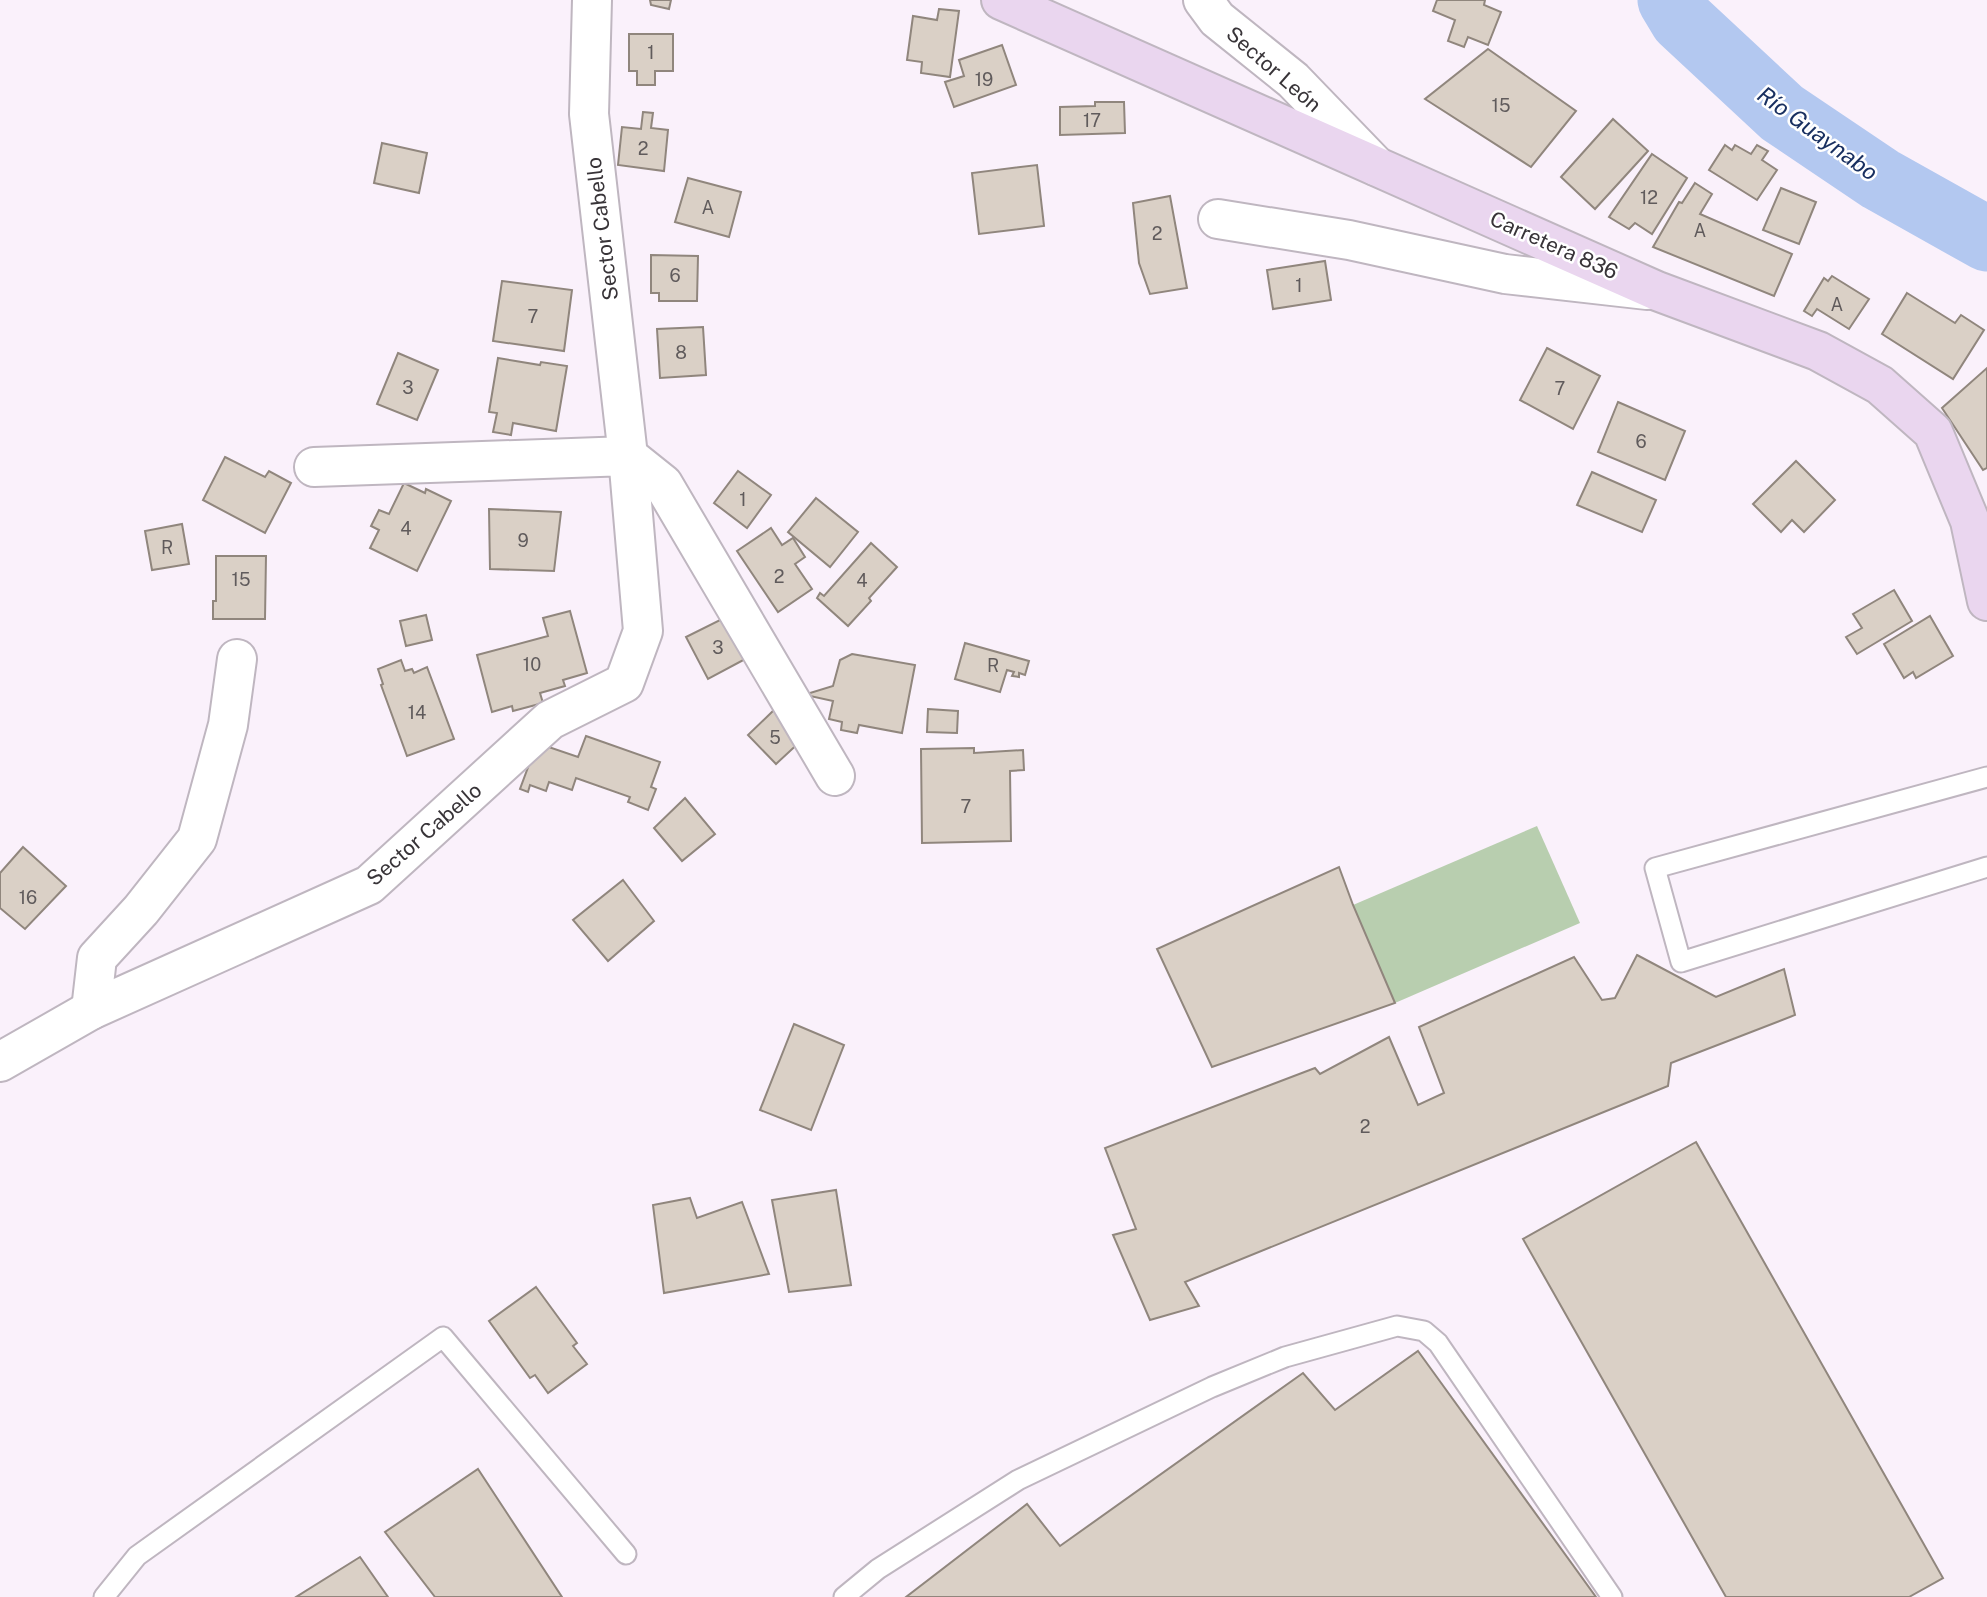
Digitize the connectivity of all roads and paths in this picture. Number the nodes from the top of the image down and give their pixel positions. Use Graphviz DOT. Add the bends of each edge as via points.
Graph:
graph roads {
  1 [pos="592,0"];
  2 [pos="1001,0"];
  3 [pos="1203,0"];
  4 [pos="1376,166"];
  5 [pos="1218,219"];
  6 [pos="1657,291"];
  7 [pos="628,456"];
  8 [pos="314,467"];
  9 [pos="1987,601"];
  10 [pos="237,659"];
  11 [pos="835,776"];
  12 [pos="1987,777"];
  13 [pos="1987,867"];
  14 [pos="91,1010"];
  15 [pos="0,1062"];
  16 [pos="626,1554"];
  17 [pos="104,1597"];
  18 [pos="844,1597"];
  19 [pos="1612,1597"];
  1 -- 7 [label="street, Sector Cabello" via="589,114"];
  2 -- 4 [label="street, Carretera 836"];
  3 -- 4 [label="street, Sector León" via="1217,19 1293,80"];
  4 -- 6 [label="street, Carretera 836"];
  5 -- 6 [label="street" via="1349,240 1504,274"];
  6 -- 9 [label="street, Carretera 836" via="1818,351 1880,385 1933,432 1970,521"];
  7 -- 8 [label="street"];
  7 -- 11 [label="street" via="663,484"];
  7 -- 14 [label="street, Sector Cabello" via="643,631 624,683 550,720 369,885"];
  10 -- 14 [label="street" via="228,725 197,839 142,910 97,958"];
  12 -- 13 [label="lane" via="1655,868 1681,962"];
  14 -- 15 [label="street, Sector Cabello"];
  16 -- 17 [label="lane" via="443,1337 137,1556"];
  18 -- 19 [label="lane" via="878,1569 1018,1480 1285,1357 1397,1326 1424,1331 1438,1343"];
}
